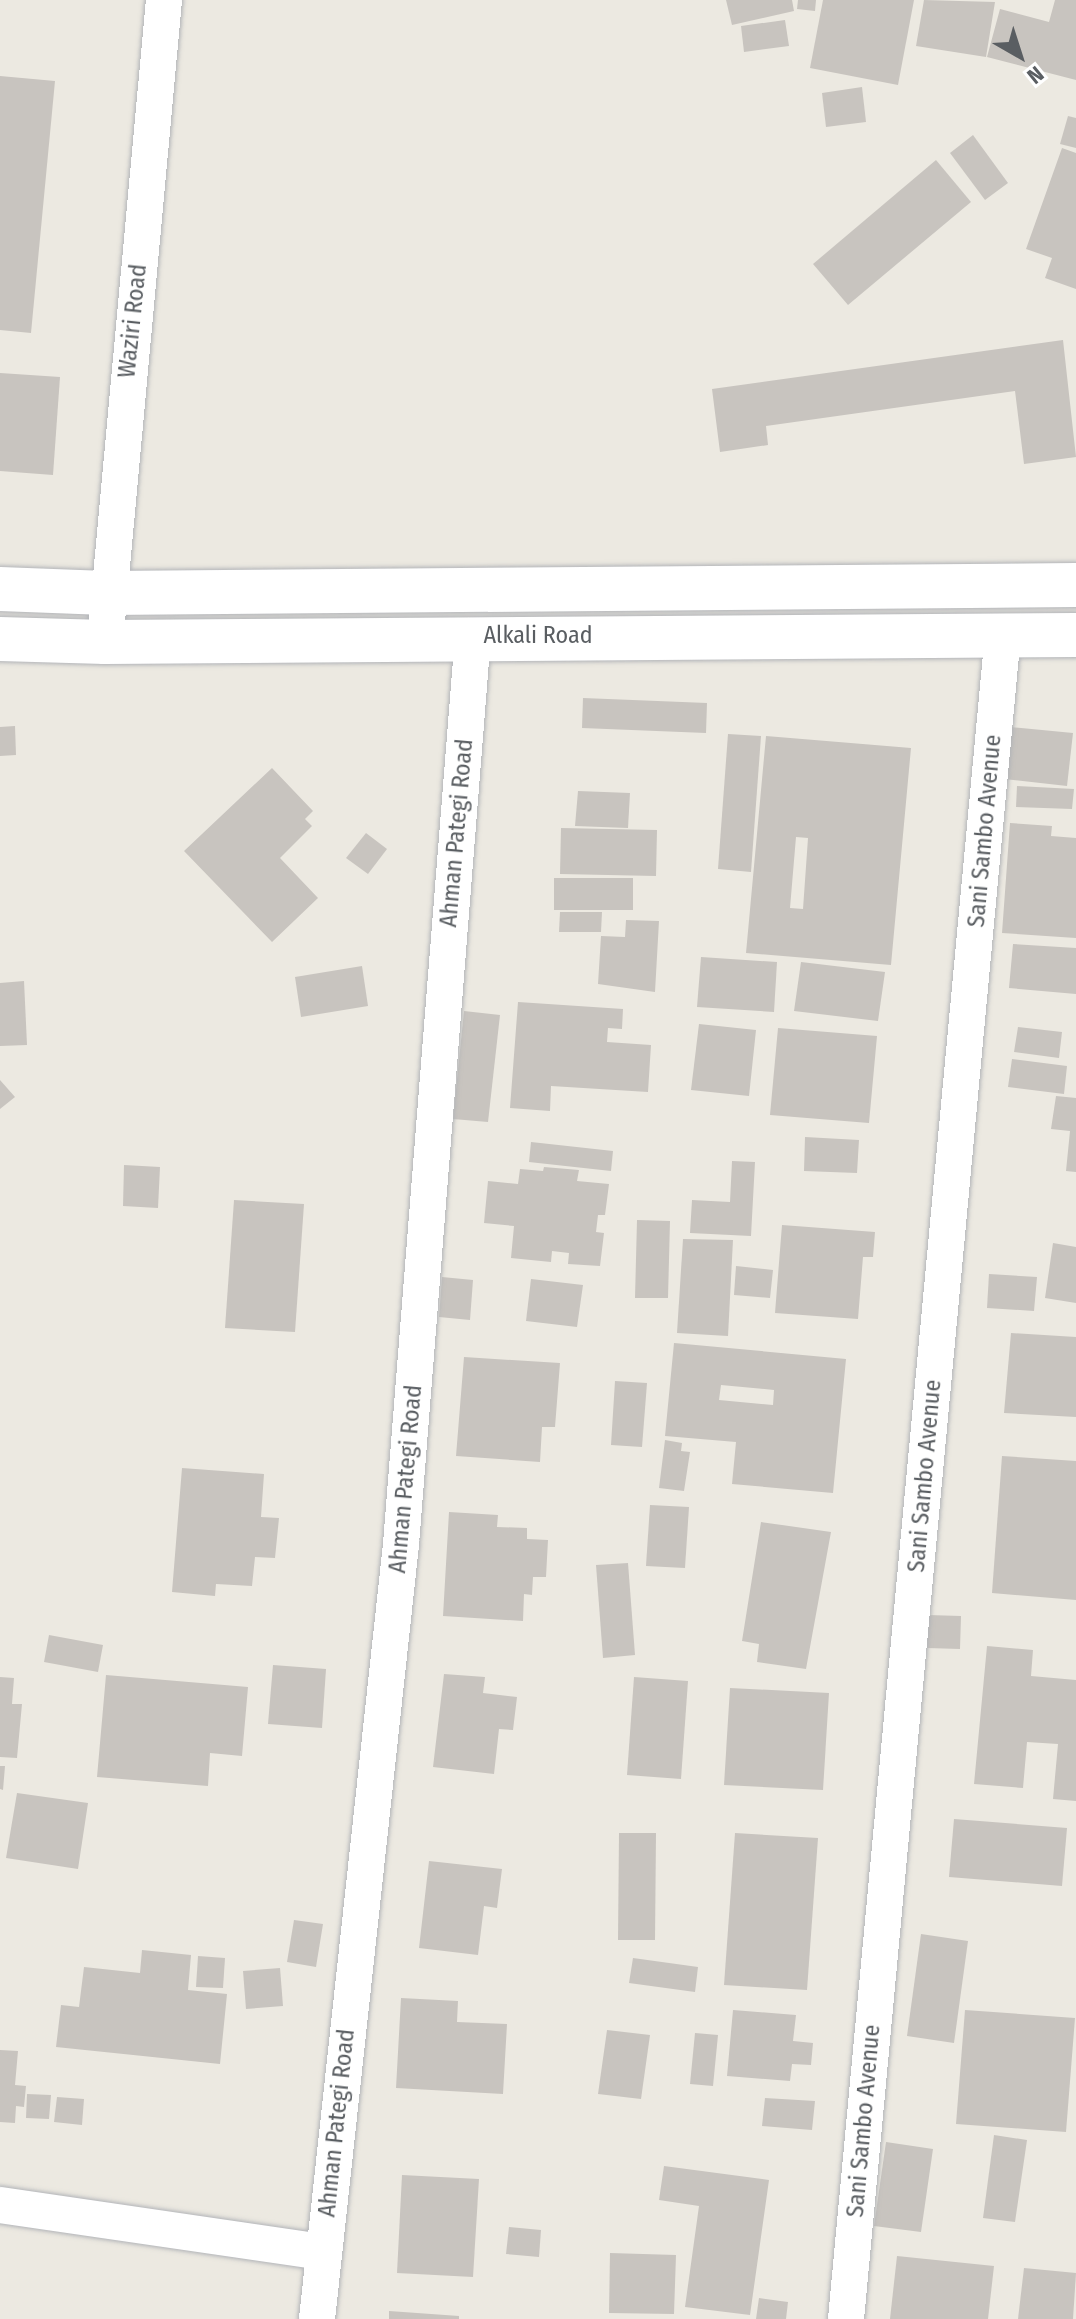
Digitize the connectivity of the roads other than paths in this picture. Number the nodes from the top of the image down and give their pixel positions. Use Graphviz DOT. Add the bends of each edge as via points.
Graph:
graph roads {
  1 [pos="164,0"];
  2 [pos="1076,585"];
  3 [pos="0,589"];
  4 [pos="106,593"];
  5 [pos="1003,633"];
  6 [pos="1076,635"];
  7 [pos="473,636"];
  8 [pos="0,639"];
  9 [pos="105,642"];
  10 [pos="0,2205"];
  11 [pos="322,2252"];
  12 [pos="317,2319"];
  13 [pos="846,2319"];
  1 -- 4 [label="street, Waziri Road"];
  2 -- 4 [label="main road, Alkali Road"];
  3 -- 4 [label="main road, Alkali Road"];
  4 -- 9 [label="street, Waziri Road"];
  5 -- 6 [label="main road, Alkali Road"];
  5 -- 7 [label="main road, Alkali Road"];
  5 -- 13 [label="street, Sani Sambo Avenue"];
  7 -- 9 [label="main road, Alkali Road"];
  7 -- 11 [label="street, Ahman Pategi Road" via="401,1544"];
  8 -- 9 [label="main road, Alkali Road"];
  10 -- 11 [label="street"];
  11 -- 12 [label="street, Ahman Pategi Road"];
}
